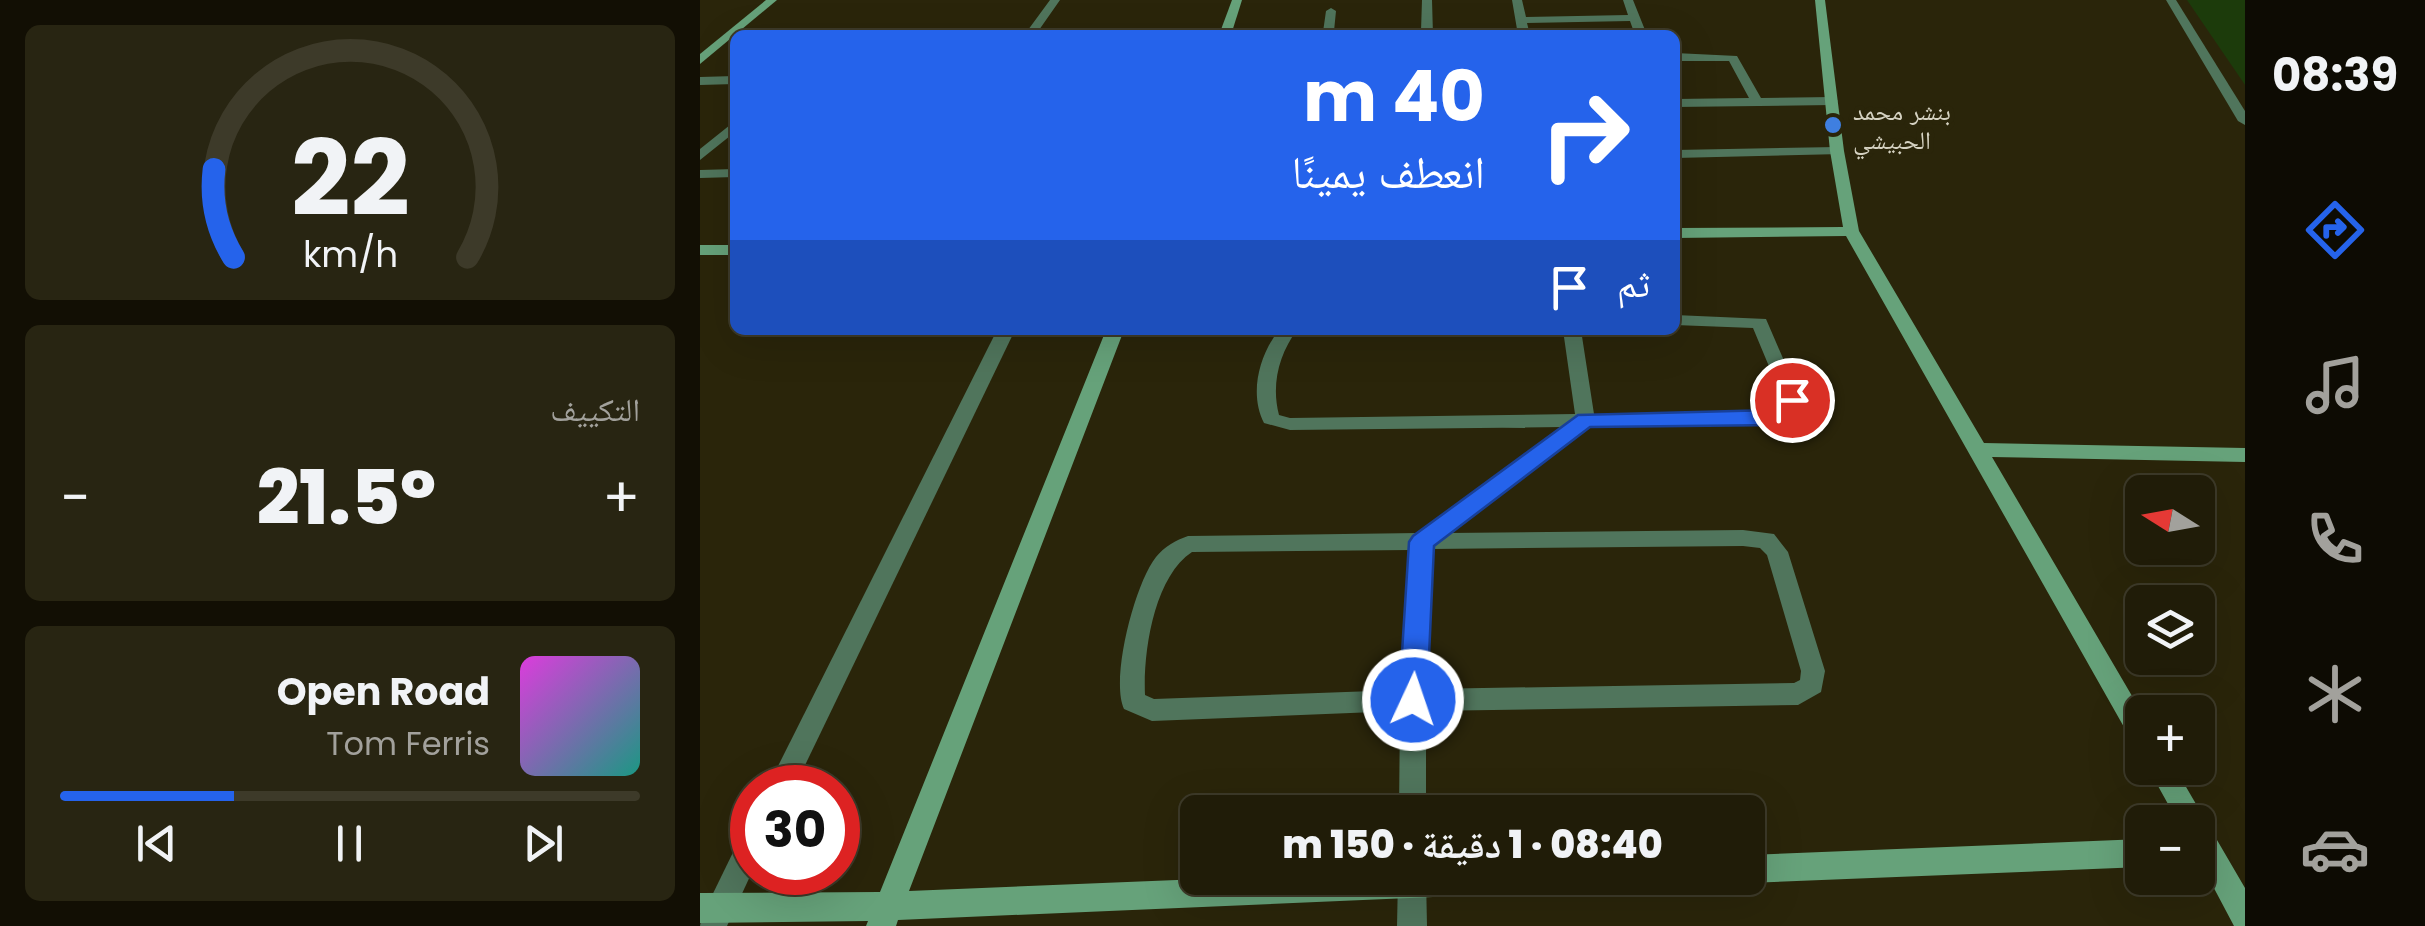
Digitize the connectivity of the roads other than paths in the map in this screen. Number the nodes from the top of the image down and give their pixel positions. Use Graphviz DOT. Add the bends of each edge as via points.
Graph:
graph roads {
  1 [pos="772,0"];
  2 [pos="1056,0"];
  3 [pos="1236,0"];
  4 [pos="1427,0"];
  5 [pos="1517,0"];
  6 [pos="1628,0"];
  7 [pos="1820,0"];
  8 [pos="2171,0"];
  9 [pos="1332,10"];
  10 [pos="1636,18"];
  11 [pos="1522,20"];
  12 [pos="736,30"];
  13 [pos="1034,30"];
  14 [pos="1227,30"];
  15 [pos="1329,30"];
  16 [pos="1427,30"];
  17 [pos="1523,30"];
  18 [pos="1640,30"];
  19 [pos="730,35"];
  20 [pos="1680,57"];
  21 [pos="700,60"];
  22 [pos="730,80"];
  23 [pos="700,81"];
  24 [pos="1832,101"];
  25 [pos="1756,102"];
  26 [pos="1680,103"];
  27 [pos="2245,121"];
  28 [pos="730,129"];
  29 [pos="1837,151"];
  30 [pos="1680,154"];
  31 [pos="700,156"];
  32 [pos="730,173"];
  33 [pos="700,174"];
  34 [pos="1851,231"];
  35 [pos="1680,233"];
  36 [pos="730,249"];
  37 [pos="700,250"];
  38 [pos="1680,320"];
  39 [pos="1004,335"];
  40 [pos="1113,335"];
  41 [pos="1283,335"];
  42 [pos="1573,335"];
  43 [pos="1585,420"];
  44 [pos="1980,450"];
  45 [pos="2245,454"];
  46 [pos="1422,542"];
  47 [pos="1413,700"];
  48 [pos="2125,706"];
  49 [pos="791,765"];
  50 [pos="1412,795"];
  51 [pos="2125,854"];
  52 [pos="2215,867"];
  53 [pos="1765,868"];
  54 [pos="730,881"];
  55 [pos="1192,895"];
  56 [pos="1412,895"];
  57 [pos="711,914"];
  58 [pos="885,916"];
  59 [pos="2245,916"];
  60 [pos="1412,926"];
  1 -- 12 [label="street"];
  2 -- 13 [label="street"];
  3 -- 14 [label="street"];
  4 -- 16 [label="street"];
  5 -- 11 [label="street"];
  6 -- 10 [label="street"];
  7 -- 24 [label="street"];
  8 -- 27 [label="street"];
  9 -- 15 [label="street"];
  10 -- 11 [label="street"];
  10 -- 18 [label="street"];
  11 -- 17 [label="street"];
  19 -- 21 [label="street"];
  20 -- 25 [label="street" via="1733,58"];
  22 -- 23 [label="street"];
  24 -- 25 [label="street"];
  24 -- 29 [label="street"];
  25 -- 26 [label="street"];
  28 -- 31 [label="street"];
  29 -- 30 [label="street"];
  29 -- 34 [label="street"];
  32 -- 33 [label="street"];
  34 -- 35 [label="street"];
  34 -- 44 [label="street"];
  36 -- 37 [label="street"];
  38 -- 43 [label="street" via="1760,323 1792,411 1778,418"];
  39 -- 49 [label="street"];
  40 -- 58 [label="street"];
  41 -- 43 [label="street" via="1265,406 1271,419"];
  42 -- 43 [label="street"];
  43 -- 46 [label="street"];
  44 -- 45 [label="street"];
  44 -- 48 [label="street"];
  46 -- 47 [label="street"];
  46 -- 47 [label="street" via="1188,544 1157,572 1129,682 1132,701 1152,710"];
  46 -- 47 [label="street" via="1766,540 1777,552 1814,671 1812,685 1798,694"];
  47 -- 50 [label="street"];
  51 -- 53 [label="street"];
  52 -- 59 [label="street"];
  54 -- 57 [label="street"];
  55 -- 58 [label="street"];
  56 -- 60 [label="street"];
  57 -- 58 [label="street"];
}
